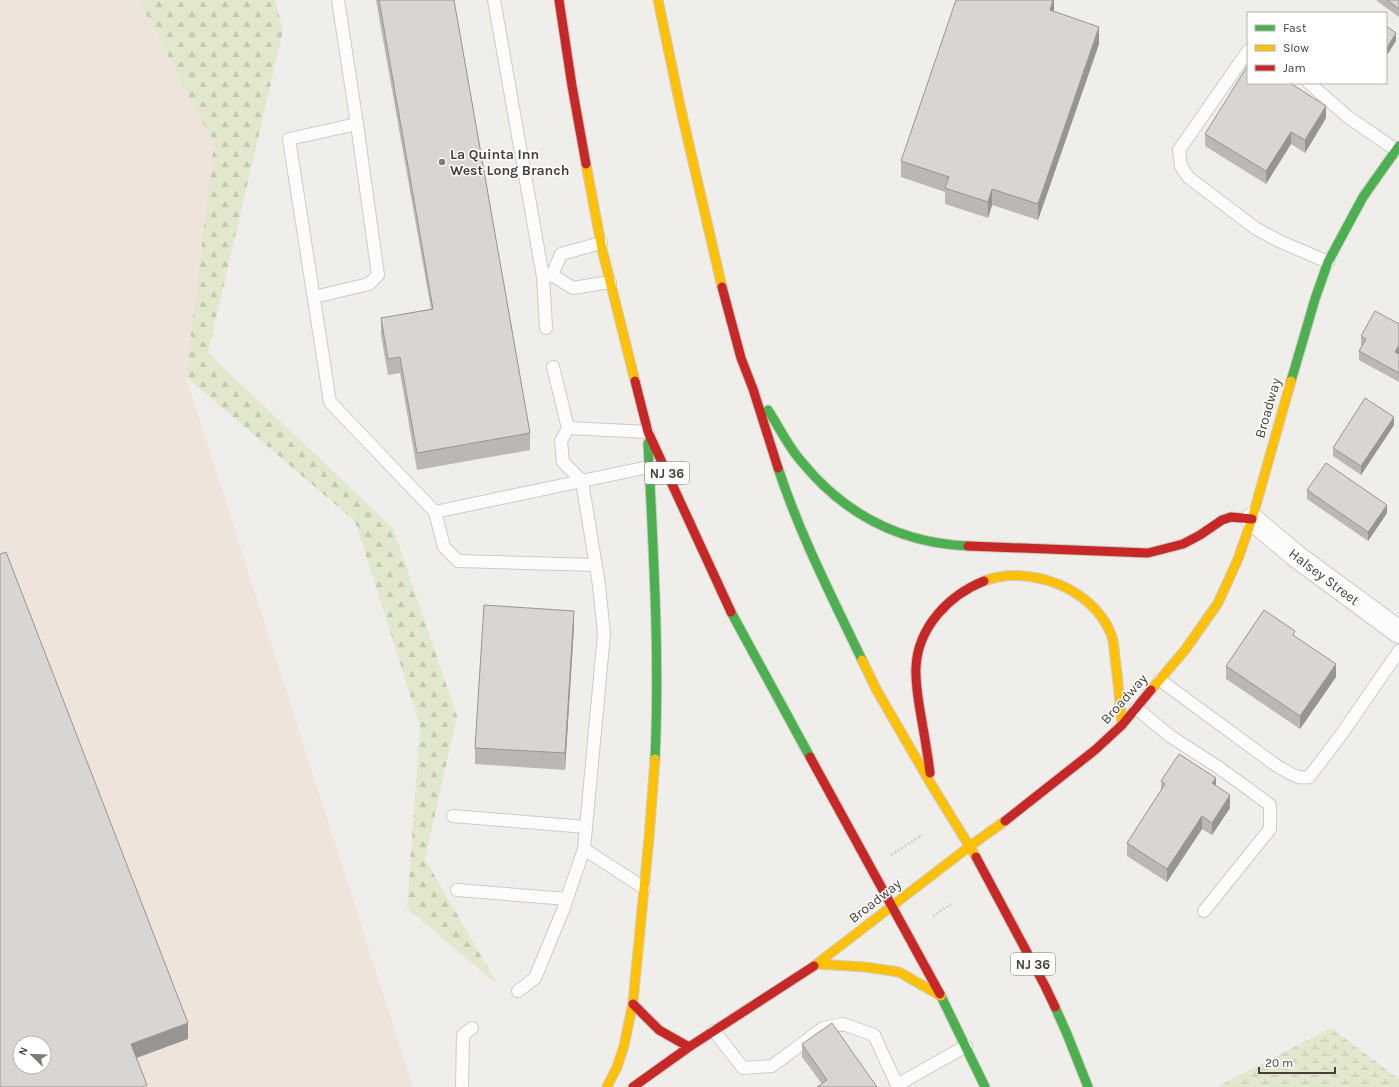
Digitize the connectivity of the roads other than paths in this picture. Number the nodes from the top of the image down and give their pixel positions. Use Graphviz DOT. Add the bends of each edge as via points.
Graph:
graph roads {
  1 [pos="338,0"];
  2 [pos="494,0"];
  3 [pos="559,0"];
  4 [pos="658,0"];
  5 [pos="1247,52"];
  6 [pos="1310,84"];
  7 [pos="357,124"];
  8 [pos="1397,148"];
  9 [pos="601,243"];
  10 [pos="1328,262"];
  11 [pos="547,276"];
  12 [pos="610,282"];
  13 [pos="314,297"];
  14 [pos="546,328"];
  15 [pos="553,368"];
  16 [pos="753,389"];
  17 [pos="568,428"];
  18 [pos="648,432"];
  19 [pos="662,463"];
  20 [pos="649,467"];
  21 [pos="582,481"];
  22 [pos="435,512"];
  23 [pos="1252,518"];
  24 [pos="595,565"];
  25 [pos="1399,632"];
  26 [pos="1399,651"];
  27 [pos="1160,680"];
  28 [pos="1136,708"];
  29 [pos="1122,725"];
  30 [pos="932,784"];
  31 [pos="453,816"];
  32 [pos="586,827"];
  33 [pos="970,846"];
  34 [pos="584,849"];
  35 [pos="644,888"];
  36 [pos="457,890"];
  37 [pos="567,899"];
  38 [pos="891,905"];
  39 [pos="1204,911"];
  40 [pos="817,964"];
  41 [pos="518,991"];
  42 [pos="941,996"];
  43 [pos="633,1004"];
  44 [pos="472,1028"];
  45 [pos="714,1031"];
  46 [pos="966,1046"];
  47 [pos="689,1047"];
  48 [pos="898,1086"];
  49 [pos="462,1087"];
  50 [pos="607,1087"];
  51 [pos="633,1087"];
  52 [pos="985,1087"];
  53 [pos="1088,1087"];
  1 -- 7 [label="lane"];
  2 -- 11 [label="lane"];
  3 -- 9 [label="main road, NJ 36" via="570,79"];
  4 -- 16 [label="main road, NJ 36" via="722,286 741,358"];
  5 -- 10 [label="lane" via="1179,150 1181,166 1188,177 1255,228 1279,242"];
  6 -- 8 [label="lane" via="1348,117"];
  7 -- 13 [label="lane" via="378,275 369,284"];
  7 -- 13 [label="lane" via="289,139"];
  8 -- 10 [label="main road, Broadway" via="1363,197"];
  9 -- 11 [label="lane" via="561,254"];
  9 -- 12 [label="main road, NJ 36"];
  10 -- 23 [label="main road, Broadway"];
  11 -- 12 [label="lane" via="573,288"];
  11 -- 14 [label="lane"];
  12 -- 18 [label="main road, NJ 36"];
  13 -- 22 [label="lane" via="330,402"];
  15 -- 17 [label="lane"];
  16 -- 23 [label="main road" via="801,460 827,488 868,520 904,536 951,545 1148,553 1183,544 1222,520"];
  16 -- 30 [label="main road, NJ 36" via="790,504 810,552 876,689"];
  17 -- 18 [label="lane"];
  17 -- 21 [label="lane" via="561,441 563,462"];
  18 -- 19 [label="main road, NJ 36"];
  18 -- 20 [label="main road"];
  19 -- 20 [label="lane"];
  19 -- 38 [label="main road, NJ 36" via="730,609"];
  20 -- 21 [label="lane"];
  20 -- 35 [label="main road" via="657,610 657,712 654,788"];
  21 -- 22 [label="lane"];
  21 -- 24 [label="lane"];
  22 -- 24 [label="lane" via="444,547 458,561"];
  23 -- 25 [label="street, Halsey Street" via="1296,556"];
  23 -- 27 [label="main road, Broadway" via="1238,559 1218,603"];
  24 -- 32 [label="lane" via="604,634"];
  26 -- 27 [label="lane" via="1341,735 1309,777 1302,779 1277,766"];
  27 -- 28 [label="main road, Broadway"];
  28 -- 29 [label="main road, Broadway"];
  28 -- 39 [label="lane" via="1170,736 1270,805 1270,829"];
  29 -- 30 [label="main road" via="1112,635 1103,619 1089,603 1070,589 1028,575 1006,575 976,583 957,594 938,613 926,633 917,658 915,675"];
  29 -- 33 [label="main road, Broadway" via="1095,750"];
  30 -- 33 [label="main road, NJ 36"];
  31 -- 32 [label="lane"];
  32 -- 34 [label="lane"];
  33 -- 38 [label="main road, Broadway"];
  33 -- 53 [label="main road, NJ 36" via="1045,986"];
  34 -- 35 [label="lane"];
  34 -- 37 [label="lane"];
  35 -- 43 [label="main road"];
  36 -- 37 [label="lane"];
  37 -- 41 [label="lane" via="536,978"];
  38 -- 40 [label="main road, Broadway"];
  38 -- 42 [label="main road, NJ 36"];
  40 -- 42 [label="main road" via="899,972"];
  40 -- 45 [label="main road, Broadway"];
  42 -- 46 [label="main road, NJ 36"];
  43 -- 47 [label="main road" via="659,1030"];
  43 -- 50 [label="main road" via="624,1046"];
  44 -- 49 [label="lane" via="463,1035"];
  45 -- 47 [label="main road, Broadway"];
  45 -- 48 [label="lane" via="744,1068 772,1066 823,1028 843,1024 874,1035"];
  46 -- 48 [label="lane"];
  46 -- 52 [label="main road, NJ 36"];
  47 -- 51 [label="main road, Broadway"];
}
